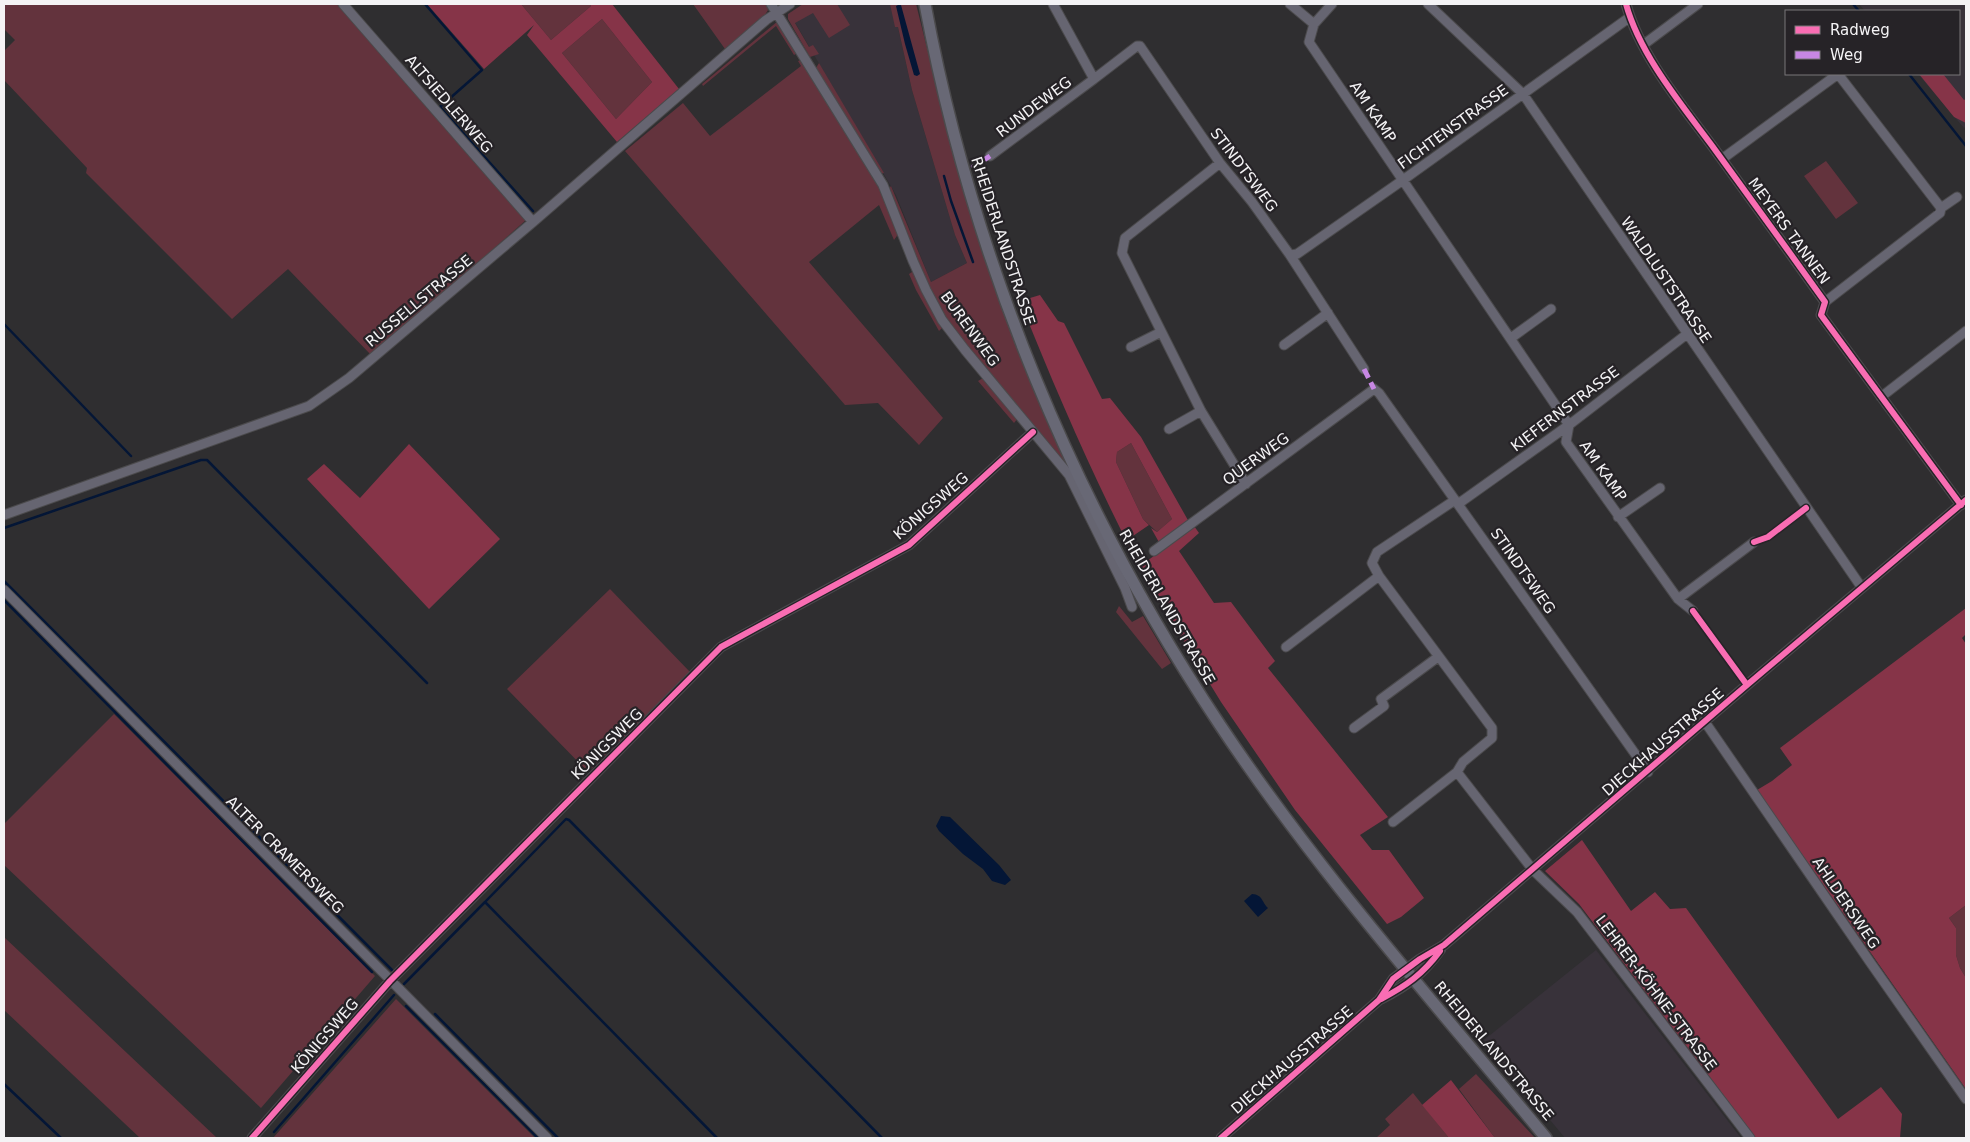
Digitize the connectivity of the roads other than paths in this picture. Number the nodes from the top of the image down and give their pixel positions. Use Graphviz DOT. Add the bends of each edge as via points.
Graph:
graph roads {
  1 [pos="343,4"];
  2 [pos="771,4"];
  3 [pos="790,4"];
  4 [pos="925,4"];
  5 [pos="1053,4"];
  6 [pos="1290,4"];
  7 [pos="1332,4"];
  8 [pos="1428,4"];
  9 [pos="1626,4"];
  10 [pos="1698,4"];
  11 [pos="777,13"];
  12 [pos="1630,17"];
  13 [pos="1314,24"];
  14 [pos="1643,45"];
  15 [pos="1137,46"];
  16 [pos="1837,75"];
  17 [pos="1839,75"];
  18 [pos="1094,79"];
  19 [pos="1523,94"];
  20 [pos="990,156"];
  21 [pos="1722,159"];
  22 [pos="1220,163"];
  23 [pos="1404,180"];
  24 [pos="1957,197"];
  25 [pos="1941,208"];
  26 [pos="533,222"];
  27 [pos="1290,255"];
  28 [pos="1825,302"];
  29 [pos="1551,308"];
  30 [pos="1328,313"];
  31 [pos="1966,331"];
  32 [pos="1161,332"];
  33 [pos="1687,334"];
  34 [pos="1511,338"];
  35 [pos="1284,345"];
  36 [pos="1131,347"];
  37 [pos="1364,369"];
  38 [pos="1374,389"];
  39 [pos="1881,397"];
  40 [pos="1201,410"];
  41 [pos="1569,425"];
  42 [pos="1169,429"];
  43 [pos="1033,432"];
  44 [pos="1246,484"];
  45 [pos="1660,488"];
  46 [pos="1457,502"];
  47 [pos="1964,502"];
  48 [pos="4,515"];
  49 [pos="1618,517"];
  50 [pos="1754,542"];
  51 [pos="1154,551"];
  52 [pos="1379,576"];
  53 [pos="1862,588"];
  54 [pos="4,590"];
  55 [pos="1678,599"];
  56 [pos="1132,607"];
  57 [pos="1693,611"];
  58 [pos="1286,647"];
  59 [pos="1438,657"];
  60 [pos="1705,722"];
  61 [pos="1354,728"];
  62 [pos="1457,772"];
  63 [pos="1648,772"];
  64 [pos="1393,822"];
  65 [pos="1533,870"];
  66 [pos="1444,945"];
  67 [pos="1407,969"];
  68 [pos="1414,978"];
  69 [pos="390,981"];
  70 [pos="1380,1000"];
  71 [pos="1966,1099"];
  72 [pos="252,1138"];
  73 [pos="547,1138"];
  74 [pos="1221,1138"];
  75 [pos="1546,1138"];
  76 [pos="1750,1138"];
  1 -- 26 [label="street, ALTSIEDLERWEG"];
  2 -- 11 [label="street, BURENWEG"];
  3 -- 11 [label="street, RUSSELLSTRASSE"];
  4 -- 67 [label="main road, RHEIDERLANDSTRASSE" via="938,72 964,173 992,264 1036,380 1098,516 1159,628 1221,726 1296,831"];
  5 -- 18 [label="street, RUNDEWEG"];
  6 -- 13 [label="street"];
  7 -- 13 [label="street"];
  8 -- 19 [label="street, WALDLUSTSTRASSE"];
  9 -- 12 [label="street, MEYERS TANNEN"];
  10 -- 14 [label="street"];
  11 -- 26 [label="street, RUSSELLSTRASSE"];
  11 -- 43 [label="street, BURENWEG" via="883,185 913,261 942,320"];
  12 -- 14 [label="street, MEYERS TANNEN"];
  12 -- 19 [label="street, FICHTENSTRASSE"];
  13 -- 23 [label="street, AM KAMP" via="1309,42"];
  14 -- 21 [label="street, MEYERS TANNEN"];
  15 -- 18 [label="street, RUNDEWEG"];
  15 -- 22 [label="street, STINDTSWEG"];
  16 -- 21 [label="street"];
  17 -- 25 [label="street"];
  18 -- 20 [label="street, RUNDEWEG"];
  19 -- 23 [label="street, FICHTENSTRASSE"];
  19 -- 33 [label="street, WALDLUSTSTRASSE"];
  21 -- 28 [label="street, MEYERS TANNEN"];
  22 -- 27 [label="street, STINDTSWEG"];
  22 -- 32 [label="street" via="1125,238 1122,254"];
  23 -- 27 [label="street, FICHTENSTRASSE" via="1297,254"];
  23 -- 34 [label="street, AM KAMP"];
  24 -- 25 [label="street, MEYERS TANNEN"];
  25 -- 28 [label="street, MEYERS TANNEN" via="1940,213"];
  26 -- 48 [label="street, RUSSELLSTRASSE" via="349,378 309,406"];
  27 -- 30 [label="street, STINDTSWEG"];
  28 -- 39 [label="street, MEYERS TANNEN" via="1821,315"];
  29 -- 34 [label="street"];
  30 -- 35 [label="street"];
  30 -- 37 [label="street, STINDTSWEG"];
  31 -- 39 [label="street"];
  32 -- 36 [label="street"];
  32 -- 40 [label="street"];
  33 -- 41 [label="street, KIEFERNSTRASSE"];
  33 -- 53 [label="street, WALDLUSTSTRASSE"];
  34 -- 41 [label="street, AM KAMP"];
  38 -- 44 [label="street, QUERWEG"];
  38 -- 46 [label="street, STINDTSWEG"];
  39 -- 47 [label="street, MEYERS TANNEN"];
  40 -- 42 [label="street"];
  40 -- 44 [label="street"];
  41 -- 46 [label="street, KIEFERNSTRASSE"];
  41 -- 49 [label="street, AM KAMP" via="1566,442"];
  43 -- 56 [label="street, BURENWEG" via="1069,475"];
  43 -- 69 [label="street, KÖNIGSWEG" via="908,545 721,647"];
  44 -- 51 [label="street, QUERWEG"];
  45 -- 49 [label="street, AM KAMP"];
  46 -- 52 [label="street, KIEFERNSTRASSE" via="1377,552 1372,563"];
  46 -- 63 [label="street, STINDTSWEG"];
  47 -- 53 [label="street, DIECKHAUSSTRASSE"];
  49 -- 55 [label="street, AM KAMP"];
  50 -- 55 [label="street"];
  52 -- 58 [label="street"];
  52 -- 59 [label="street"];
  53 -- 60 [label="street, DIECKHAUSSTRASSE"];
  54 -- 69 [label="street, ALTER CRAMERSWEG"];
  55 -- 57 [label="street, AM KAMP"];
  59 -- 61 [label="street" via="1381,700 1384,706"];
  59 -- 62 [label="street" via="1492,728 1492,738 1463,762"];
  60 -- 63 [label="street, DIECKHAUSSTRASSE"];
  60 -- 71 [label="street, AHLDERSWEG"];
  62 -- 64 [label="street"];
  62 -- 65 [label="street, LEHRER-KÖHNE-STRASSE"];
  63 -- 65 [label="street, DIECKHAUSSTRASSE"];
  65 -- 66 [label="street, DIECKHAUSSTRASSE"];
  65 -- 76 [label="street, LEHRER-KÖHNE-STRASSE" via="1577,912"];
  66 -- 67 [label="street, DIECKHAUSSTRASSE"];
  66 -- 68 [label="street, DIECKHAUSSTRASSE" via="1428,967"];
  67 -- 68 [label="main road, RHEIDERLANDSTRASSE"];
  67 -- 70 [label="street, DIECKHAUSSTRASSE" via="1394,979"];
  68 -- 70 [label="street, DIECKHAUSSTRASSE"];
  68 -- 75 [label="main road, RHEIDERLANDSTRASSE"];
  69 -- 72 [label="street, KÖNIGSWEG"];
  69 -- 73 [label="street, ALTER CRAMERSWEG"];
  70 -- 74 [label="street, DIECKHAUSSTRASSE"];
}
